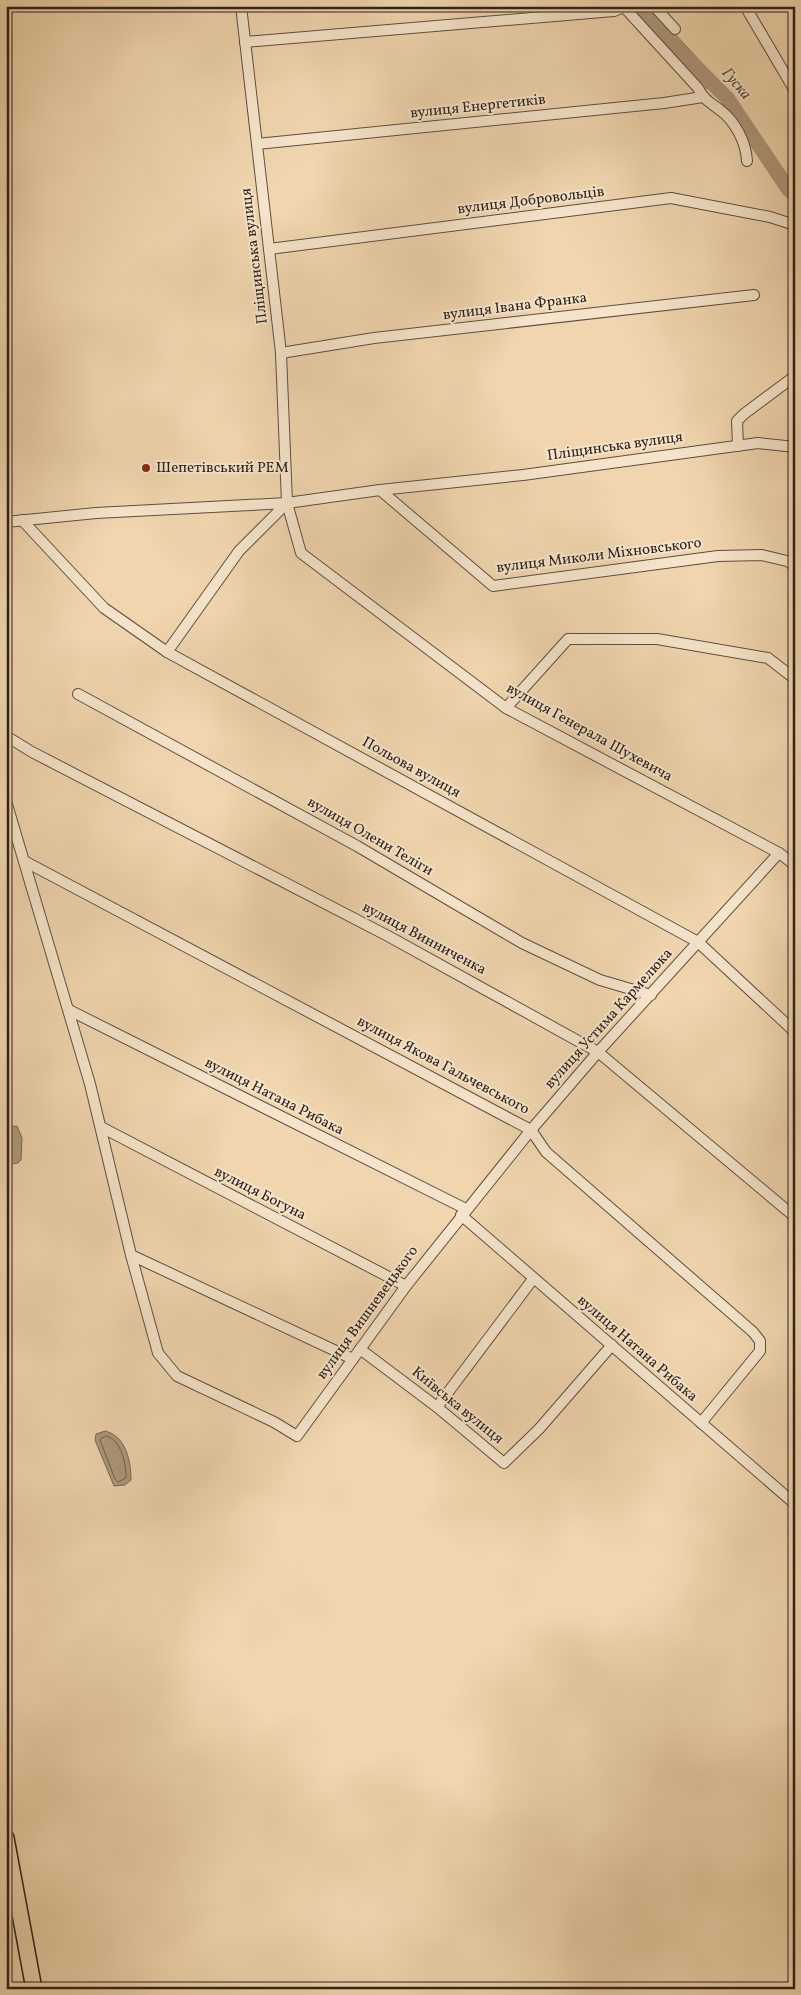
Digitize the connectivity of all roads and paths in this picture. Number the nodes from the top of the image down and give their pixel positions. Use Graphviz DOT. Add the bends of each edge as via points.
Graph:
graph roads {
  1 [pos="241,6"];
  2 [pos="654,6"];
  3 [pos="746,6"];
  4 [pos="623,7"];
  5 [pos="675,29"];
  6 [pos="245,42"];
  7 [pos="795,91"];
  8 [pos="703,97"];
  9 [pos="257,144"];
  10 [pos="747,161"];
  11 [pos="795,225"];
  12 [pos="269,249"];
  13 [pos="754,295"];
  14 [pos="281,353"];
  15 [pos="795,376"];
  16 [pos="738,446"];
  17 [pos="795,447"];
  18 [pos="380,490"];
  19 [pos="287,503"];
  20 [pos="22,520"];
  21 [pos="6,522"];
  22 [pos="795,566"];
  23 [pos="167,652"];
  24 [pos="795,679"];
  25 [pos="78,694"];
  26 [pos="506,708"];
  27 [pos="6,736"];
  28 [pos="6,801"];
  29 [pos="779,853"];
  30 [pos="26,862"];
  31 [pos="795,865"];
  32 [pos="698,942"];
  33 [pos="651,995"];
  34 [pos="69,1010"];
  35 [pos="795,1032"];
  36 [pos="598,1052"];
  37 [pos="101,1128"];
  38 [pos="531,1130"];
  39 [pos="463,1212"];
  40 [pos="795,1217"];
  41 [pos="131,1255"];
  42 [pos="533,1278"];
  43 [pos="406,1286"];
  44 [pos="612,1345"];
  45 [pos="360,1349"];
  46 [pos="353,1359"];
  47 [pos="437,1407"];
  48 [pos="701,1423"];
  49 [pos="794,1501"];
  50 [pos="6,1838"];
  51 [pos="34,1989"];
  1 -- 6 [label="street, Пліщинська вулиця"];
  2 -- 5 [label="street"];
  3 -- 7 [label="street"];
  4 -- 6 [label="street" via="614,11"];
  4 -- 8 [label="street"];
  6 -- 9 [label="street, Пліщинська вулиця"];
  8 -- 9 [label="street, вулиця Енергетиків"];
  8 -- 10 [label="street" via="736,126"];
  9 -- 12 [label="street, Пліщинська вулиця"];
  11 -- 12 [label="street, вулиця Добровольців" via="671,198"];
  12 -- 14 [label="street, Пліщинська вулиця"];
  13 -- 14 [label="street, вулиця Івана Франка" via="374,338"];
  14 -- 19 [label="street, Пліщинська вулиця"];
  15 -- 16 [label="street" via="737,421"];
  16 -- 17 [label="street, Пліщинська вулиця" via="758,443"];
  16 -- 18 [label="street, Пліщинська вулиця" via="523,475"];
  18 -- 19 [label="street, Пліщинська вулиця"];
  18 -- 22 [label="street, вулиця Миколи Міхновського" via="493,586 718,556 762,555 787,560"];
  19 -- 20 [label="street, Пліщинська вулиця"];
  19 -- 23 [label="street" via="238,551"];
  19 -- 26 [label="street, вулиця Генерала Шухевича" via="301,553"];
  20 -- 21 [label="street, Пліщинська вулиця"];
  20 -- 23 [label="street, Польова вулиця" via="104,608"];
  23 -- 32 [label="street, Польова вулиця"];
  24 -- 26 [label="street" via="768,658 657,639 568,639"];
  25 -- 33 [label="street, вулиця Олени Теліги" via="357,846 522,943 600,980"];
  26 -- 29 [label="street, вулиця Генерала Шухевича"];
  27 -- 36 [label="street, вулиця Винниченка" via="388,936"];
  28 -- 30 [label="street"];
  29 -- 31 [label="street, вулиця Генерала Шухевича"];
  29 -- 32 [label="street, вулиця Устима Кармелюка"];
  30 -- 34 [label="street"];
  30 -- 38 [label="street, вулиця Якова Гальчевського"];
  32 -- 33 [label="street, вулиця Устима Кармелюка"];
  32 -- 35 [label="street, Польова вулиця"];
  33 -- 36 [label="street, вулиця Устима Кармелюка"];
  34 -- 37 [label="street"];
  34 -- 39 [label="street, вулиця Натана Рибака"];
  36 -- 38 [label="street, вулиця Устима Кармелюка"];
  36 -- 40 [label="street, вулиця Винниченка"];
  37 -- 41 [label="street"];
  37 -- 43 [label="street, вулиця Богуна"];
  38 -- 39 [label="street, вулиця Устима Кармелюка"];
  38 -- 48 [label="street, вулиця Якова Гальчевського" via="546,1152 760,1341 760,1351"];
  39 -- 42 [label="street, вулиця Натана Рибака"];
  39 -- 43 [label="street, вулиця Вишневецького"];
  41 -- 46 [label="street"];
  41 -- 46 [label="street, вулиця Вишневецького" via="158,1353 176,1376 297,1436"];
  42 -- 44 [label="street, вулиця Натана Рибака"];
  42 -- 47 [label="street"];
  43 -- 45 [label="street, вулиця Вишневецького"];
  44 -- 47 [label="street, Київська вулиця" via="539,1429 504,1462"];
  44 -- 48 [label="street, вулиця Натана Рибака"];
  45 -- 46 [label="street, вулиця Вишневецького"];
  45 -- 47 [label="street, Київська вулиця"];
  48 -- 49 [label="street, вулиця Натана Рибака"];
  50 -- 51 [label="main road"];
}
